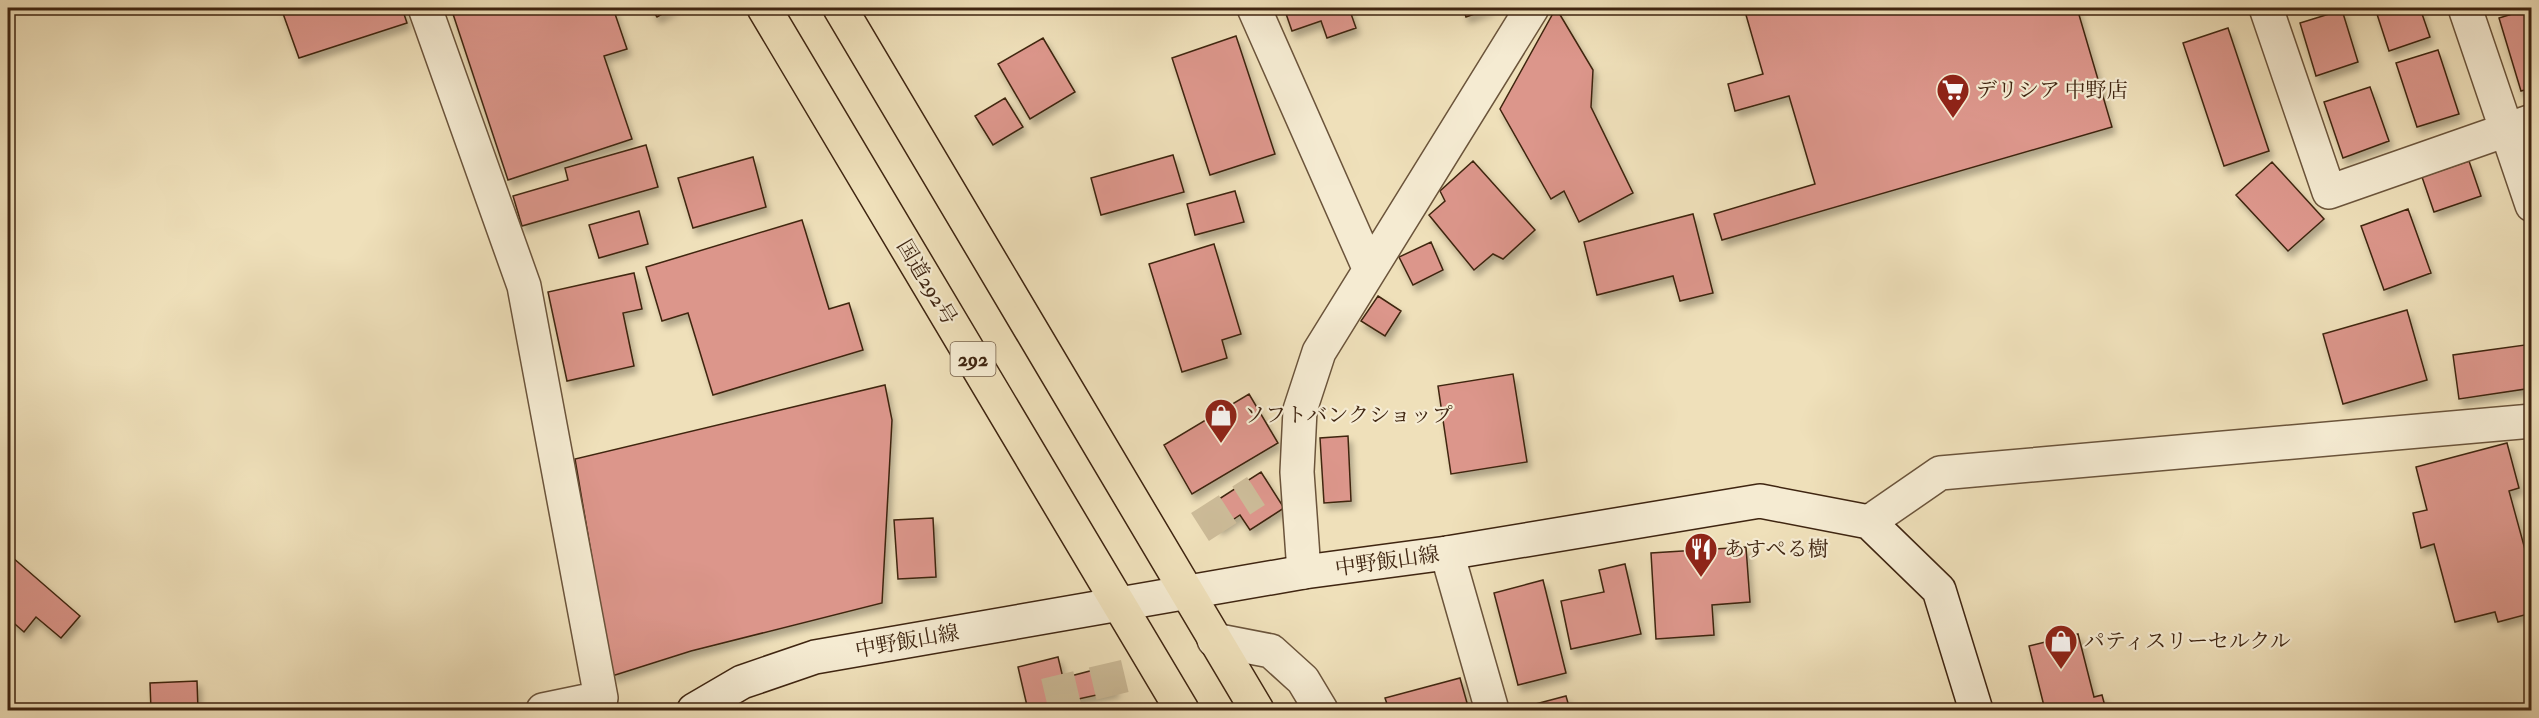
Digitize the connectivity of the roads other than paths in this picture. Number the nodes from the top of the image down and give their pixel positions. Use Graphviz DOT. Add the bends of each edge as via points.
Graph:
graph roads {
  1 [pos="425,8"];
  2 [pos="764,8"];
  3 [pos="840,8"];
  4 [pos="1254,8"];
  5 [pos="1532,8"];
  6 [pos="2266,8"];
  7 [pos="2465,8"];
  8 [pos="2519,125"];
  9 [pos="2532,205"];
  10 [pos="1369,268"];
  11 [pos="2532,421"];
  12 [pos="1869,522"];
  13 [pos="1447,553"];
  14 [pos="1304,572"];
  15 [pos="1186,594"];
  16 [pos="1119,603"];
  17 [pos="1214,640"];
  18 [pos="611,704"];
  19 [pos="543,711"];
  20 [pos="694,711"];
  21 [pos="1182,711"];
  22 [pos="1257,711"];
  23 [pos="1321,711"];
  24 [pos="1492,711"];
  25 [pos="1976,711"];
  1 -- 18 [label="street" via="525,286"];
  2 -- 16 [label="highway, 国道292号 / 292"];
  3 -- 15 [label="highway"];
  4 -- 10 [label="street"];
  5 -- 10 [label="street"];
  6 -- 8 [label="street" via="2329,192"];
  7 -- 8 [label="street"];
  8 -- 9 [label="street"];
  10 -- 14 [label="street" via="1319,352 1300,410 1298,472"];
  11 -- 12 [label="street" via="1940,473"];
  12 -- 13 [label="street, 中野飯山線" via="1760,501"];
  12 -- 25 [label="street" via="1939,590"];
  13 -- 14 [label="street, 中野飯山線"];
  13 -- 24 [label="street"];
  14 -- 15 [label="street, 中野飯山線"];
  15 -- 16 [label="street, 中野飯山線"];
  15 -- 17 [label="highway"];
  16 -- 20 [label="street, 中野飯山線" via="815,657 742,682"];
  16 -- 21 [label="highway, 国道292号 / 292"];
  17 -- 22 [label="highway"];
  17 -- 23 [label="street" via="1271,651 1303,680"];
  18 -- 19 [label="street"];
}
